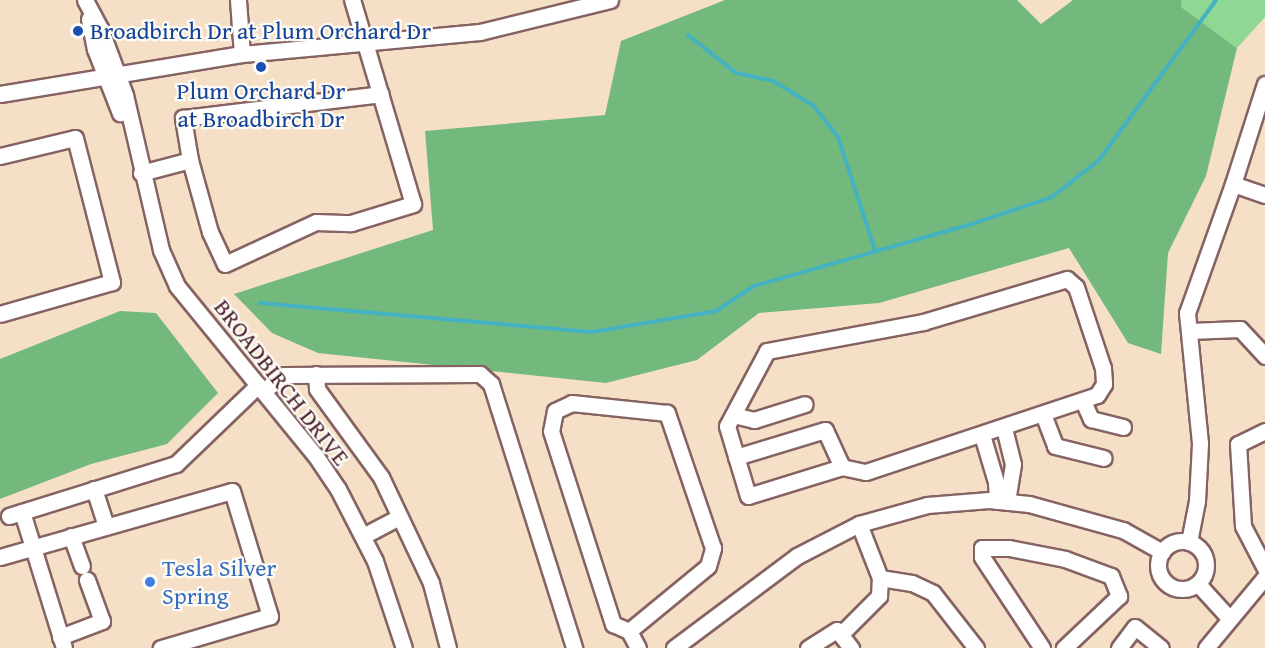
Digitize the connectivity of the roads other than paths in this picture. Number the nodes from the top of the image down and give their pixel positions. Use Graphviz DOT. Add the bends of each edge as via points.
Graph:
graph roads {
  1 [pos="238,0"];
  2 [pos="352,0"];
  3 [pos="610,0"];
  4 [pos="86,1"];
  5 [pos="567,6"];
  6 [pos="366,42"];
  7 [pos="242,54"];
  8 [pos="112,74"];
  9 [pos="1265,84"];
  10 [pos="0,94"];
  11 [pos="381,94"];
  12 [pos="0,156"];
  13 [pos="190,160"];
  14 [pos="141,173"];
  15 [pos="1233,184"];
  16 [pos="1265,195"];
  17 [pos="0,314"];
  18 [pos="1189,331"];
  19 [pos="1265,356"];
  20 [pos="316,374"];
  21 [pos="260,388"];
  22 [pos="1083,401"];
  23 [pos="805,404"];
  24 [pos="1042,414"];
  25 [pos="733,415"];
  26 [pos="1123,427"];
  27 [pos="1004,428"];
  28 [pos="1265,431"];
  29 [pos="982,435"];
  30 [pos="736,457"];
  31 [pos="1104,458"];
  32 [pos="842,467"];
  33 [pos="94,489"];
  34 [pos="1002,501"];
  35 [pos="399,517"];
  36 [pos="859,524"];
  37 [pos="106,526"];
  38 [pos="71,536"];
  39 [pos="363,536"];
  40 [pos="1189,542"];
  41 [pos="32,547"];
  42 [pos="1162,552"];
  43 [pos="0,557"];
  44 [pos="1265,568"];
  45 [pos="880,578"];
  46 [pos="1265,578"];
  47 [pos="1198,584"];
  48 [pos="1230,619"];
  49 [pos="629,631"];
  50 [pos="841,634"];
  51 [pos="62,643"];
  52 [pos="161,648"];
  53 [pos="404,648"];
  54 [pos="448,648"];
  55 [pos="574,648"];
  56 [pos="638,648"];
  57 [pos="674,648"];
  58 [pos="808,648"];
  59 [pos="851,648"];
  60 [pos="976,648"];
  61 [pos="1042,648"];
  62 [pos="1064,648"];
  63 [pos="1119,648"];
  64 [pos="1161,648"];
  65 [pos="1206,648"];
  1 -- 7 [label="street"];
  2 -- 6 [label="street"];
  3 -- 5 [label="street"];
  4 -- 8 [label="street, BROADBIRCH DRIVE" via="95,49"];
  5 -- 6 [label="street" via="480,32"];
  6 -- 7 [label="street"];
  6 -- 11 [label="street"];
  7 -- 8 [label="street"];
  8 -- 10 [label="street"];
  8 -- 14 [label="street, BROADBIRCH DRIVE"];
  9 -- 15 [label="street"];
  11 -- 13 [label="street" via="183,118"];
  11 -- 13 [label="street" via="413,204 351,222 316,222 225,264 210,232"];
  12 -- 17 [label="street" via="75,138 112,282"];
  13 -- 14 [label="street"];
  14 -- 21 [label="street, BROADBIRCH DRIVE" via="161,250 177,286"];
  15 -- 16 [label="street"];
  15 -- 18 [label="street" via="1187,313"];
  18 -- 19 [label="street" via="1240,330 1260,346"];
  18 -- 40 [label="street" via="1200,443 1197,501"];
  20 -- 21 [label="street" via="284,375"];
  20 -- 35 [label="street" via="317,389 381,477"];
  20 -- 55 [label="street" via="480,374 491,384"];
  21 -- 33 [label="street" via="176,464"];
  21 -- 39 [label="street, BROADBIRCH DRIVE" via="315,455"];
  22 -- 24 [label="street"];
  22 -- 25 [label="street" via="1097,395 1104,384 1103,368 1076,287 1067,279 923,322 767,351"];
  22 -- 26 [label="street" via="1091,419"];
  23 -- 25 [label="street" via="754,420"];
  24 -- 27 [label="street"];
  24 -- 31 [label="street" via="1056,446"];
  25 -- 30 [label="street" via="727,426"];
  27 -- 29 [label="street"];
  27 -- 34 [label="street" via="1013,464"];
  28 -- 44 [label="street" via="1238,444 1243,526"];
  29 -- 32 [label="street" via="865,472"];
  29 -- 34 [label="street"];
  30 -- 32 [label="street" via="825,430"];
  30 -- 32 [label="street" via="748,496"];
  33 -- 37 [label="street"];
  33 -- 41 [label="street" via="15,514"];
  34 -- 36 [label="street" via="927,505"];
  34 -- 42 [label="street" via="1084,517 1123,530"];
  35 -- 39 [label="street"];
  35 -- 54 [label="street" via="431,583"];
  36 -- 45 [label="street"];
  36 -- 57 [label="street" via="797,556"];
  37 -- 38 [label="street"];
  37 -- 52 [label="street" via="232,491 270,616"];
  38 -- 41 [label="street"];
  38 -- 51 [label="street" via="102,621"];
  39 -- 53 [label="street, BROADBIRCH DRIVE" via="388,594"];
  40 -- 42 [label="street" via="1174,543"];
  40 -- 47 [label="street" via="1205,556 1206,571"];
  41 -- 43 [label="street"];
  41 -- 51 [label="street"];
  42 -- 47 [label="street" via="1158,566 1170,585 1184,589"];
  45 -- 50 [label="street" via="879,596"];
  45 -- 60 [label="street" via="912,583 933,593"];
  46 -- 48 [label="street"];
  47 -- 48 [label="street"];
  48 -- 65 [label="street"];
  49 -- 49 [label="street" via="613,624 551,431 555,411 572,403 667,413 713,548 708,566"];
  49 -- 56 [label="street"];
  50 -- 58 [label="street" via="837,630"];
  50 -- 59 [label="street"];
  61 -- 62 [label="street" via="982,557 982,548 1009,548 1065,558 1111,576 1119,596"];
  63 -- 64 [label="street" via="1135,627"];
}
